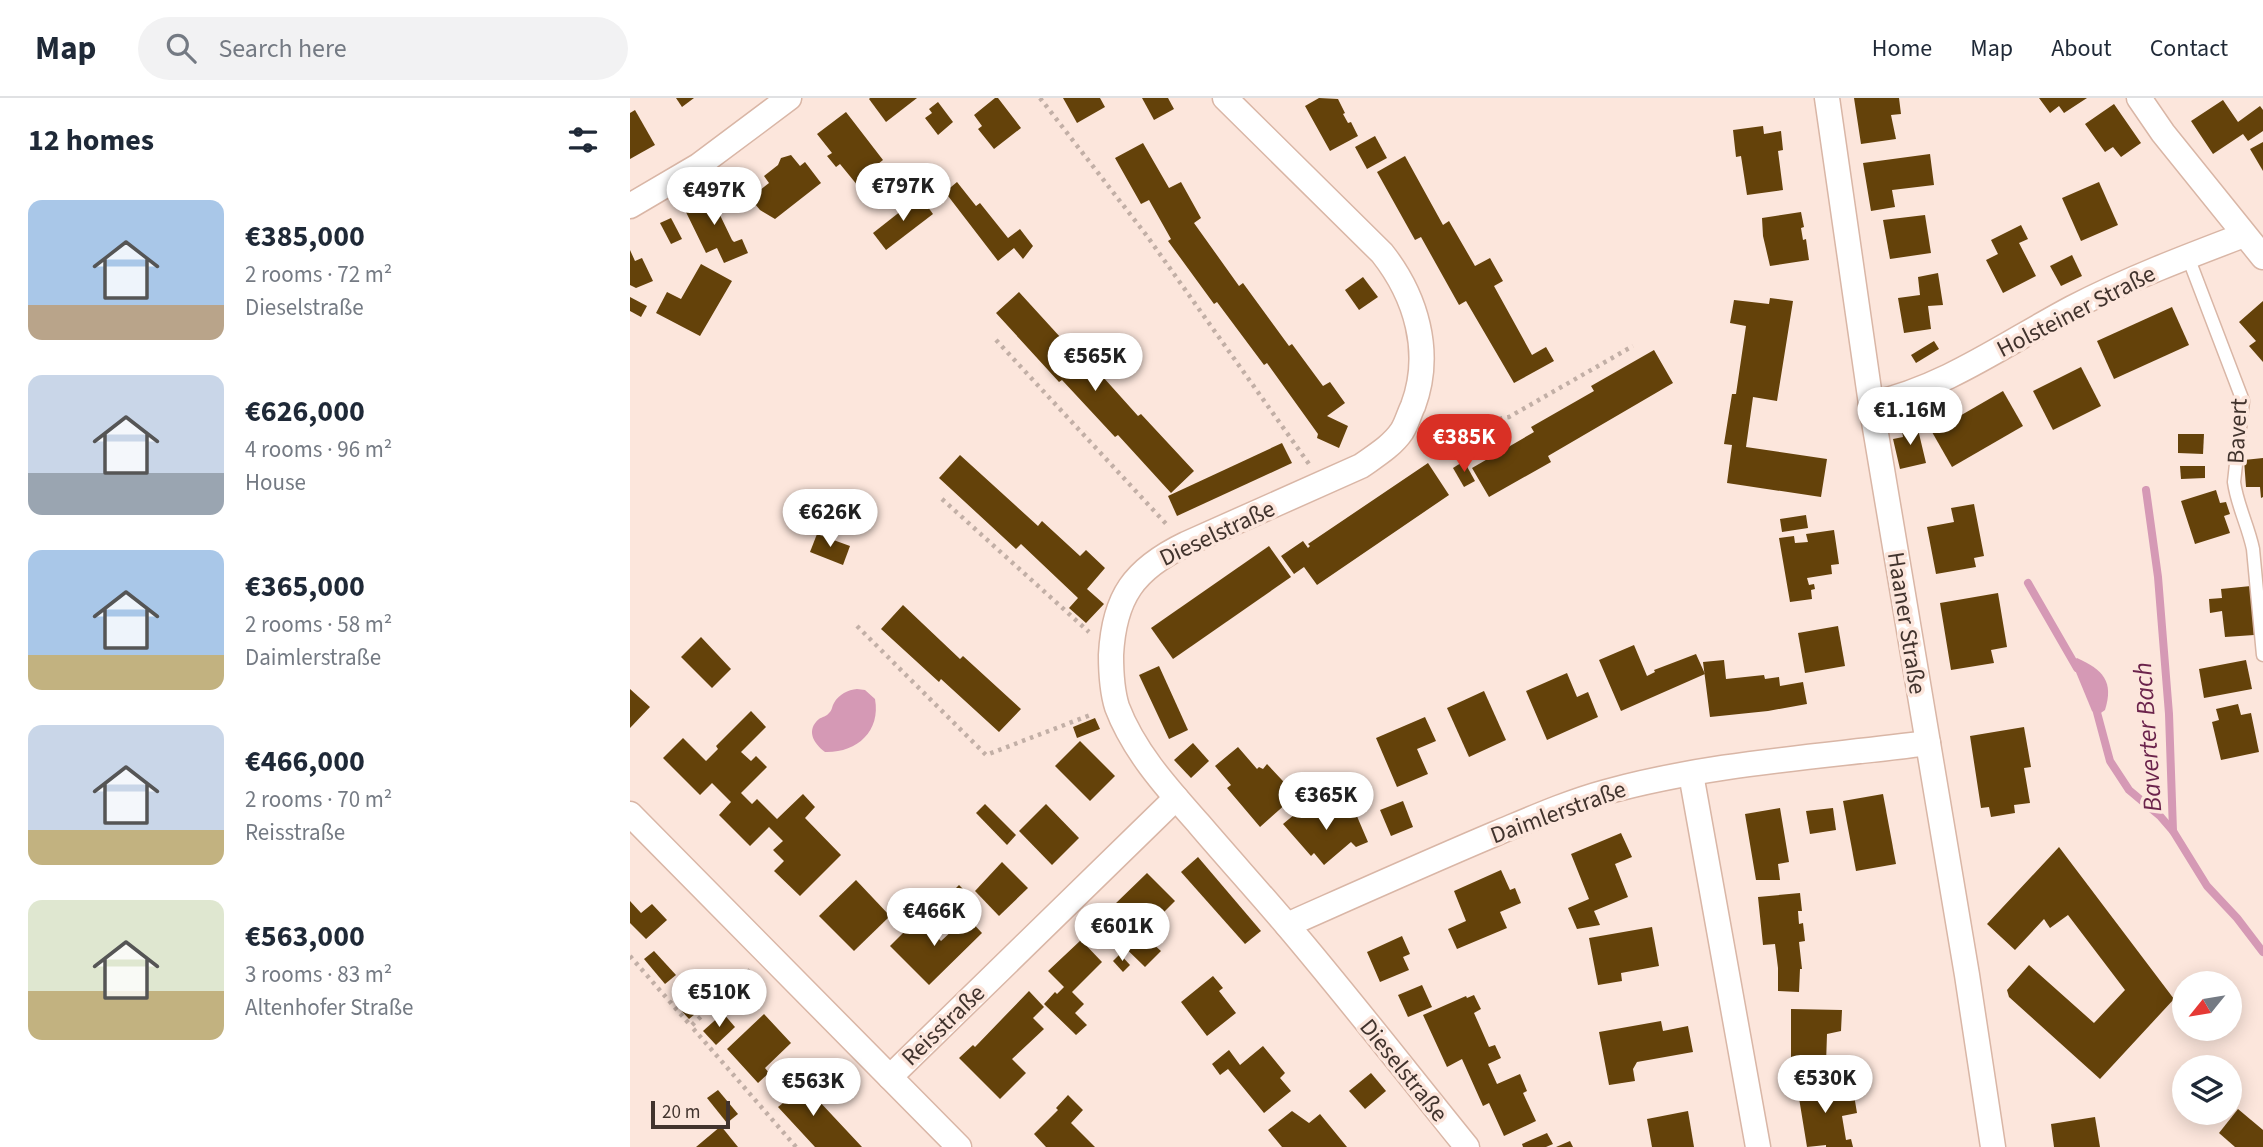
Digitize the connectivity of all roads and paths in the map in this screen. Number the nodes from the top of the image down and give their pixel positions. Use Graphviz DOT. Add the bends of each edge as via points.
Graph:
graph roads {
  1 [pos="789,98"];
  2 [pos="1040,98"];
  3 [pos="1225,98"];
  4 [pos="1827,98"];
  5 [pos="2139,98"];
  6 [pos="630,206"];
  7 [pos="2244,235"];
  8 [pos="2188,257"];
  9 [pos="2263,257"];
  10 [pos="996,340"];
  11 [pos="1633,346"];
  12 [pos="1871,404"];
  13 [pos="1431,421"];
  14 [pos="1304,457"];
  15 [pos="942,499"];
  16 [pos="1149,505"];
  17 [pos="857,626"];
  18 [pos="1087,632"];
  19 [pos="2263,654"];
  20 [pos="1116,705"];
  21 [pos="1928,743"];
  22 [pos="1691,775"];
  23 [pos="1176,798"];
  24 [pos="630,814"];
  25 [pos="1287,926"];
  26 [pos="768,953"];
  27 [pos="630,956"];
  28 [pos="691,1026"];
  29 [pos="890,1077"];
  30 [pos="796,1147"];
  31 [pos="959,1147"];
  32 [pos="1467,1147"];
  33 [pos="1758,1147"];
  34 [pos="1993,1147"];
  1 -- 6 [label="street" via="698,166"];
  2 -- 14 [label="path" via="1147,236"];
  3 -- 20 [label="street, Dieselstraße" via="1398,274 1419,330 1417,395 1401,432 1360,466 1186,544 1147,567 1119,606 1112,637"];
  4 -- 12 [label="street, Haaner Straße"];
  5 -- 7 [label="street"];
  7 -- 8 [label="street, Holsteiner Straße"];
  7 -- 9 [label="street"];
  8 -- 12 [label="street, Holsteiner Straße" via="2073,307 1928,387"];
  8 -- 19 [label="lane, Bavert" via="2243,401 2234,482 2253,548"];
  10 -- 16 [label="path"];
  11 -- 13 [label="path" via="1509,417 1462,426"];
  12 -- 21 [label="street, Haaner Straße"];
  15 -- 18 [label="path"];
  17 -- 20 [label="path" via="986,755"];
  20 -- 23 [label="street, Dieselstraße" via="1145,760"];
  21 -- 22 [label="street, Daimlerstraße"];
  21 -- 34 [label="street, Haaner Straße"];
  22 -- 25 [label="street, Daimlerstraße" via="1604,792 1545,813"];
  22 -- 33 [label="street"];
  23 -- 25 [label="street, Dieselstraße"];
  23 -- 29 [label="street, Reisstraße"];
  24 -- 26 [label="street"];
  25 -- 32 [label="street, Dieselstraße"];
  26 -- 28 [label="path"];
  26 -- 29 [label="street"];
  27 -- 28 [label="path"];
  28 -- 30 [label="path"];
  29 -- 31 [label="street"];
}
